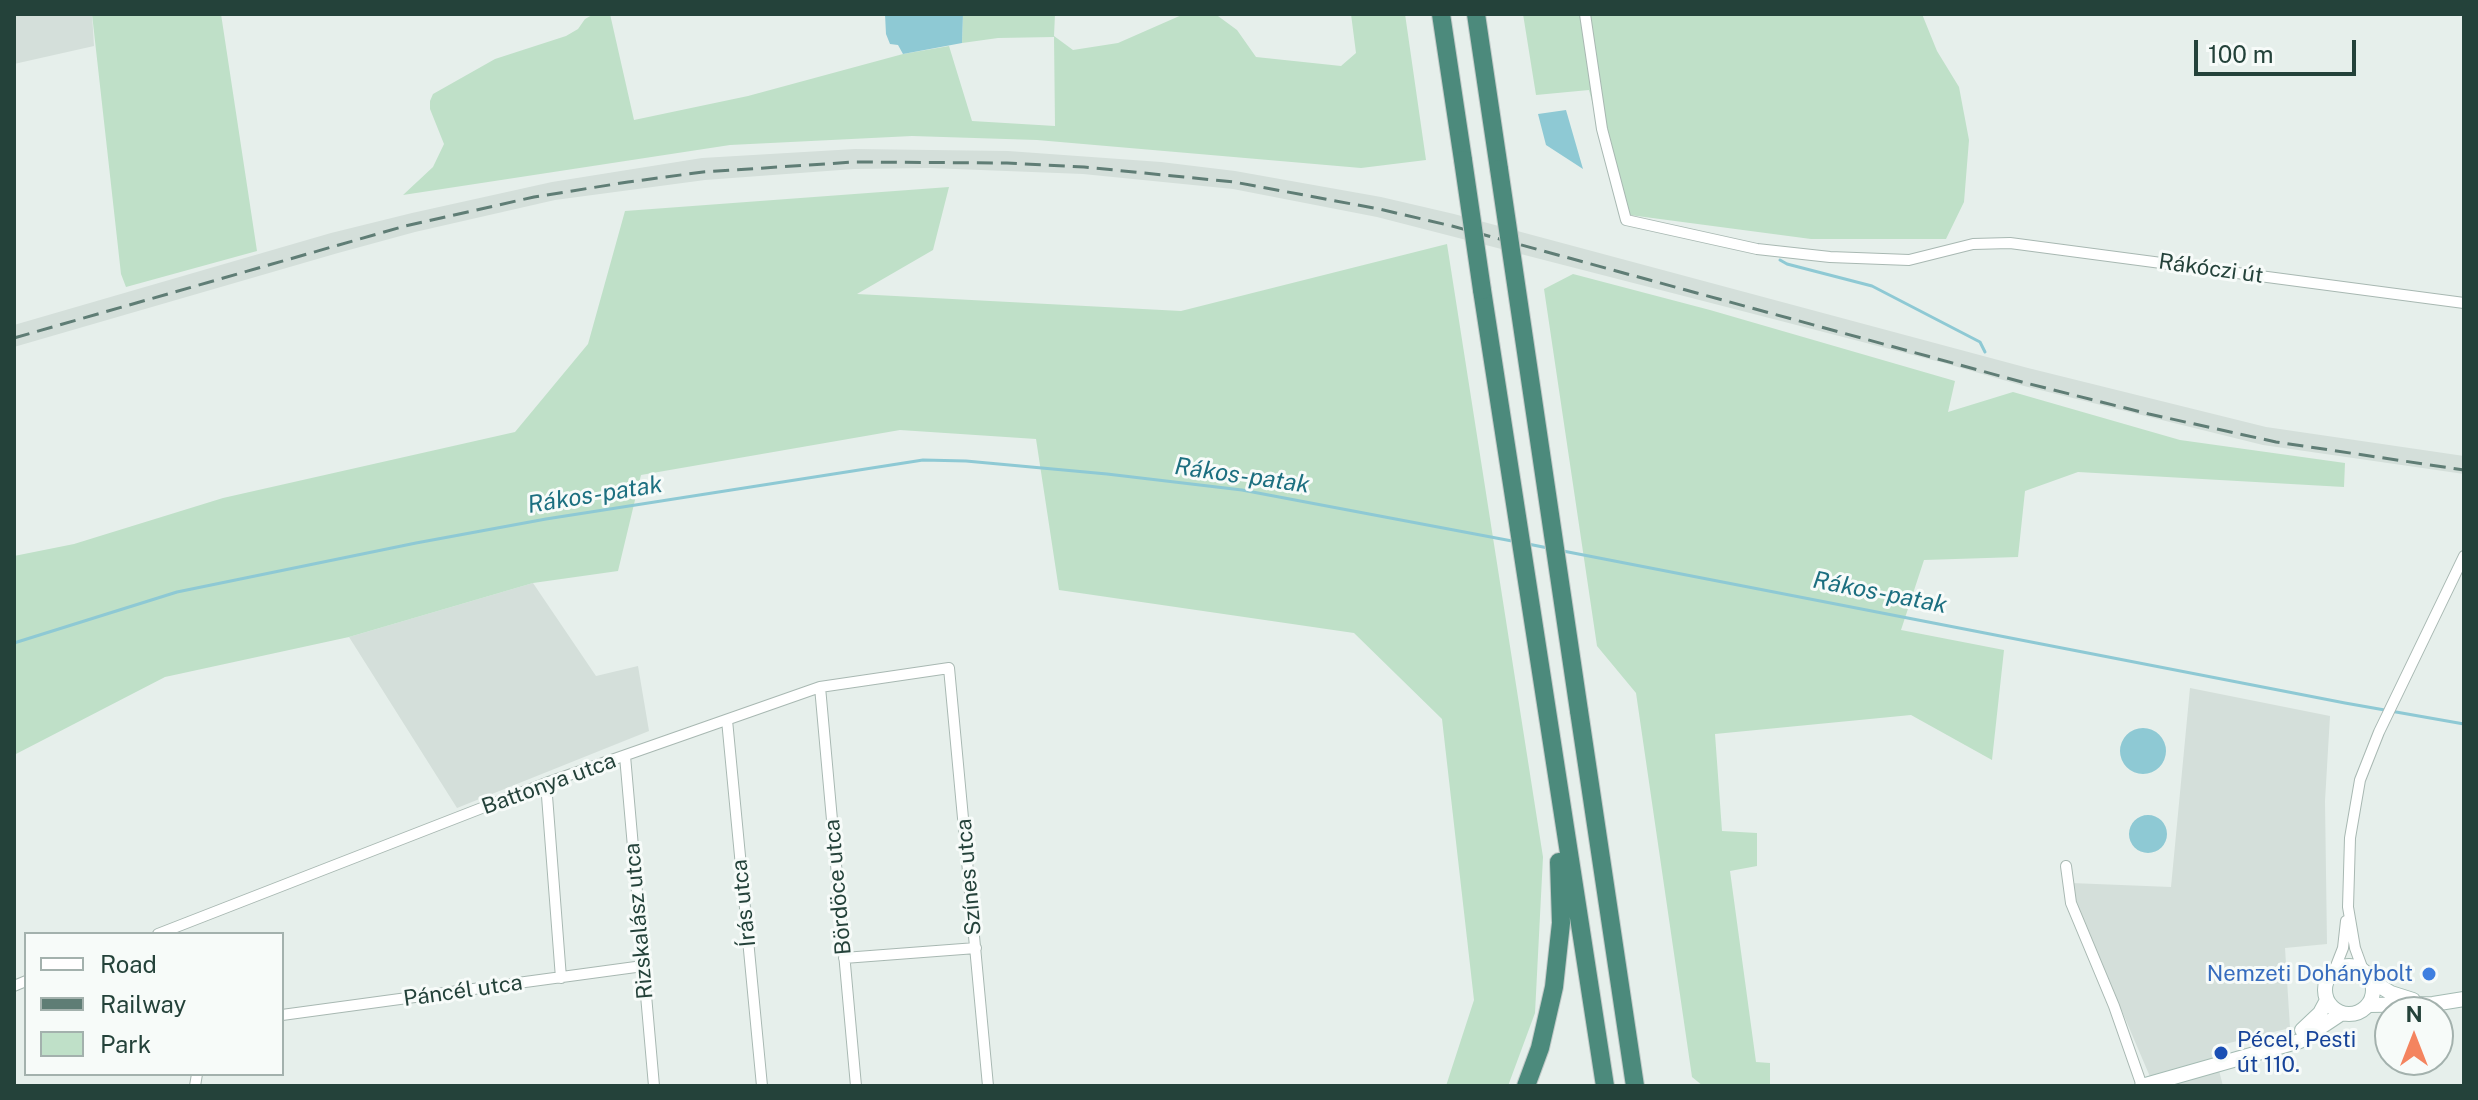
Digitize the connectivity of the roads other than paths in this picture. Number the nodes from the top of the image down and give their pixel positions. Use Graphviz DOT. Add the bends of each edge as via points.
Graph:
graph roads {
  1 [pos="1441,14"];
  2 [pos="1476,14"];
  3 [pos="1585,14"];
  4 [pos="2464,303"];
  5 [pos="2464,556"];
  6 [pos="949,668"];
  7 [pos="820,687"];
  8 [pos="727,720"];
  9 [pos="625,756"];
  10 [pos="546,783"];
  11 [pos="1558,791"];
  12 [pos="2066,866"];
  13 [pos="2348,907"];
  14 [pos="163,932"];
  15 [pos="976,948"];
  16 [pos="844,958"];
  17 [pos="643,966"];
  18 [pos="2334,971"];
  19 [pos="2368,976"];
  20 [pos="561,978"];
  21 [pos="2402,996"];
  22 [pos="2327,1000"];
  23 [pos="2369,1005"];
  24 [pos="2374,1005"];
  25 [pos="2342,1013"];
  26 [pos="284,1015"];
  27 [pos="2265,1050"];
  28 [pos="654,1086"];
  29 [pos="762,1086"];
  30 [pos="856,1086"];
  31 [pos="988,1086"];
  32 [pos="1526,1086"];
  33 [pos="1605,1086"];
  34 [pos="1635,1086"];
  35 [pos="2142,1086"];
  1 -- 11 [label="highway, bridge"];
  2 -- 34 [label="highway, bridge"];
  3 -- 4 [label="street, Rákóczi út" via="1602,129 1626,220 1757,249 1830,257 1909,260 1973,244 2010,243"];
  5 -- 13 [label="street" via="2365,764 2354,807"];
  6 -- 7 [label="street, Battonya utca"];
  6 -- 15 [label="street, Színes utca"];
  7 -- 8 [label="street, Battonya utca"];
  7 -- 16 [label="street, Bördöce utca"];
  8 -- 9 [label="street, Battonya utca"];
  8 -- 29 [label="street, Írás utca"];
  9 -- 10 [label="street, Battonya utca"];
  9 -- 17 [label="street, Rizskalász utca"];
  10 -- 14 [label="street, Battonya utca"];
  10 -- 20 [label="street"];
  11 -- 32 [label="highway" via="1558,960 1545,1028"];
  11 -- 33 [label="highway"];
  12 -- 35 [label="street" via="2071,903"];
  13 -- 18 [label="street"];
  13 -- 19 [label="street" via="2355,948"];
  15 -- 16 [label="street"];
  15 -- 31 [label="street, Színes utca"];
  16 -- 30 [label="street, Bördöce utca"];
  17 -- 20 [label="street, Páncél utca"];
  17 -- 28 [label="street, Rizskalász utca"];
  18 -- 19 [label="main road" via="2348,966"];
  18 -- 22 [label="main road" via="2325,985"];
  19 -- 21 [label="main road"];
  19 -- 23 [label="main road" via="2373,998"];
  20 -- 26 [label="street, Páncél utca"];
  22 -- 25 [label="main road"];
  22 -- 27 [label="main road" via="2305,1028"];
  23 -- 24 [label="main road"];
  23 -- 25 [label="main road" via="2355,1014"];
  25 -- 27 [label="main road" via="2300,1041"];
  27 -- 35 [label="main road"];
}
